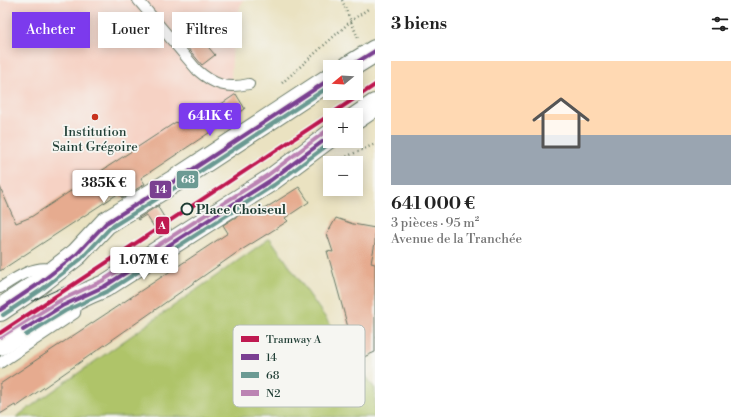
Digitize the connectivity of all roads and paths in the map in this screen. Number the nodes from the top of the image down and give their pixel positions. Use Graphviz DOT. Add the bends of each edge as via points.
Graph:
graph roads {
  1 [pos="138,0"];
  2 [pos="342,0"];
  3 [pos="368,9"];
  4 [pos="351,21"];
  5 [pos="367,46"];
  6 [pos="355,60"];
  7 [pos="249,84"];
  8 [pos="323,84"];
  9 [pos="277,88"];
  10 [pos="375,105"];
  11 [pos="363,113"];
  12 [pos="323,141"];
  13 [pos="375,144"];
  14 [pos="348,156"];
  15 [pos="56,271"];
  16 [pos="0,288"];
  17 [pos="78,297"];
  18 [pos="0,310"];
  19 [pos="0,344"];
  20 [pos="0,363"];
  1 -- 7 [label="lane" via="205,78 234,87"];
  2 -- 4 [label="path"];
  3 -- 4 [label="path"];
  4 -- 5 [label="path"];
  4 -- 9 [label="path"];
  5 -- 6 [label="main road"];
  8 -- 15 [label="main road" via="106,223 77,254"];
  10 -- 11 [label="main road"];
  12 -- 17 [label="main road" via="271,180 105,286"];
  13 -- 14 [label="path"];
  15 -- 16 [label="lane" via="47,268 22,273"];
  15 -- 18 [label="main road"];
  17 -- 19 [label="main road" via="50,311"];
  17 -- 20 [label="lane" via="75,313"];
}
